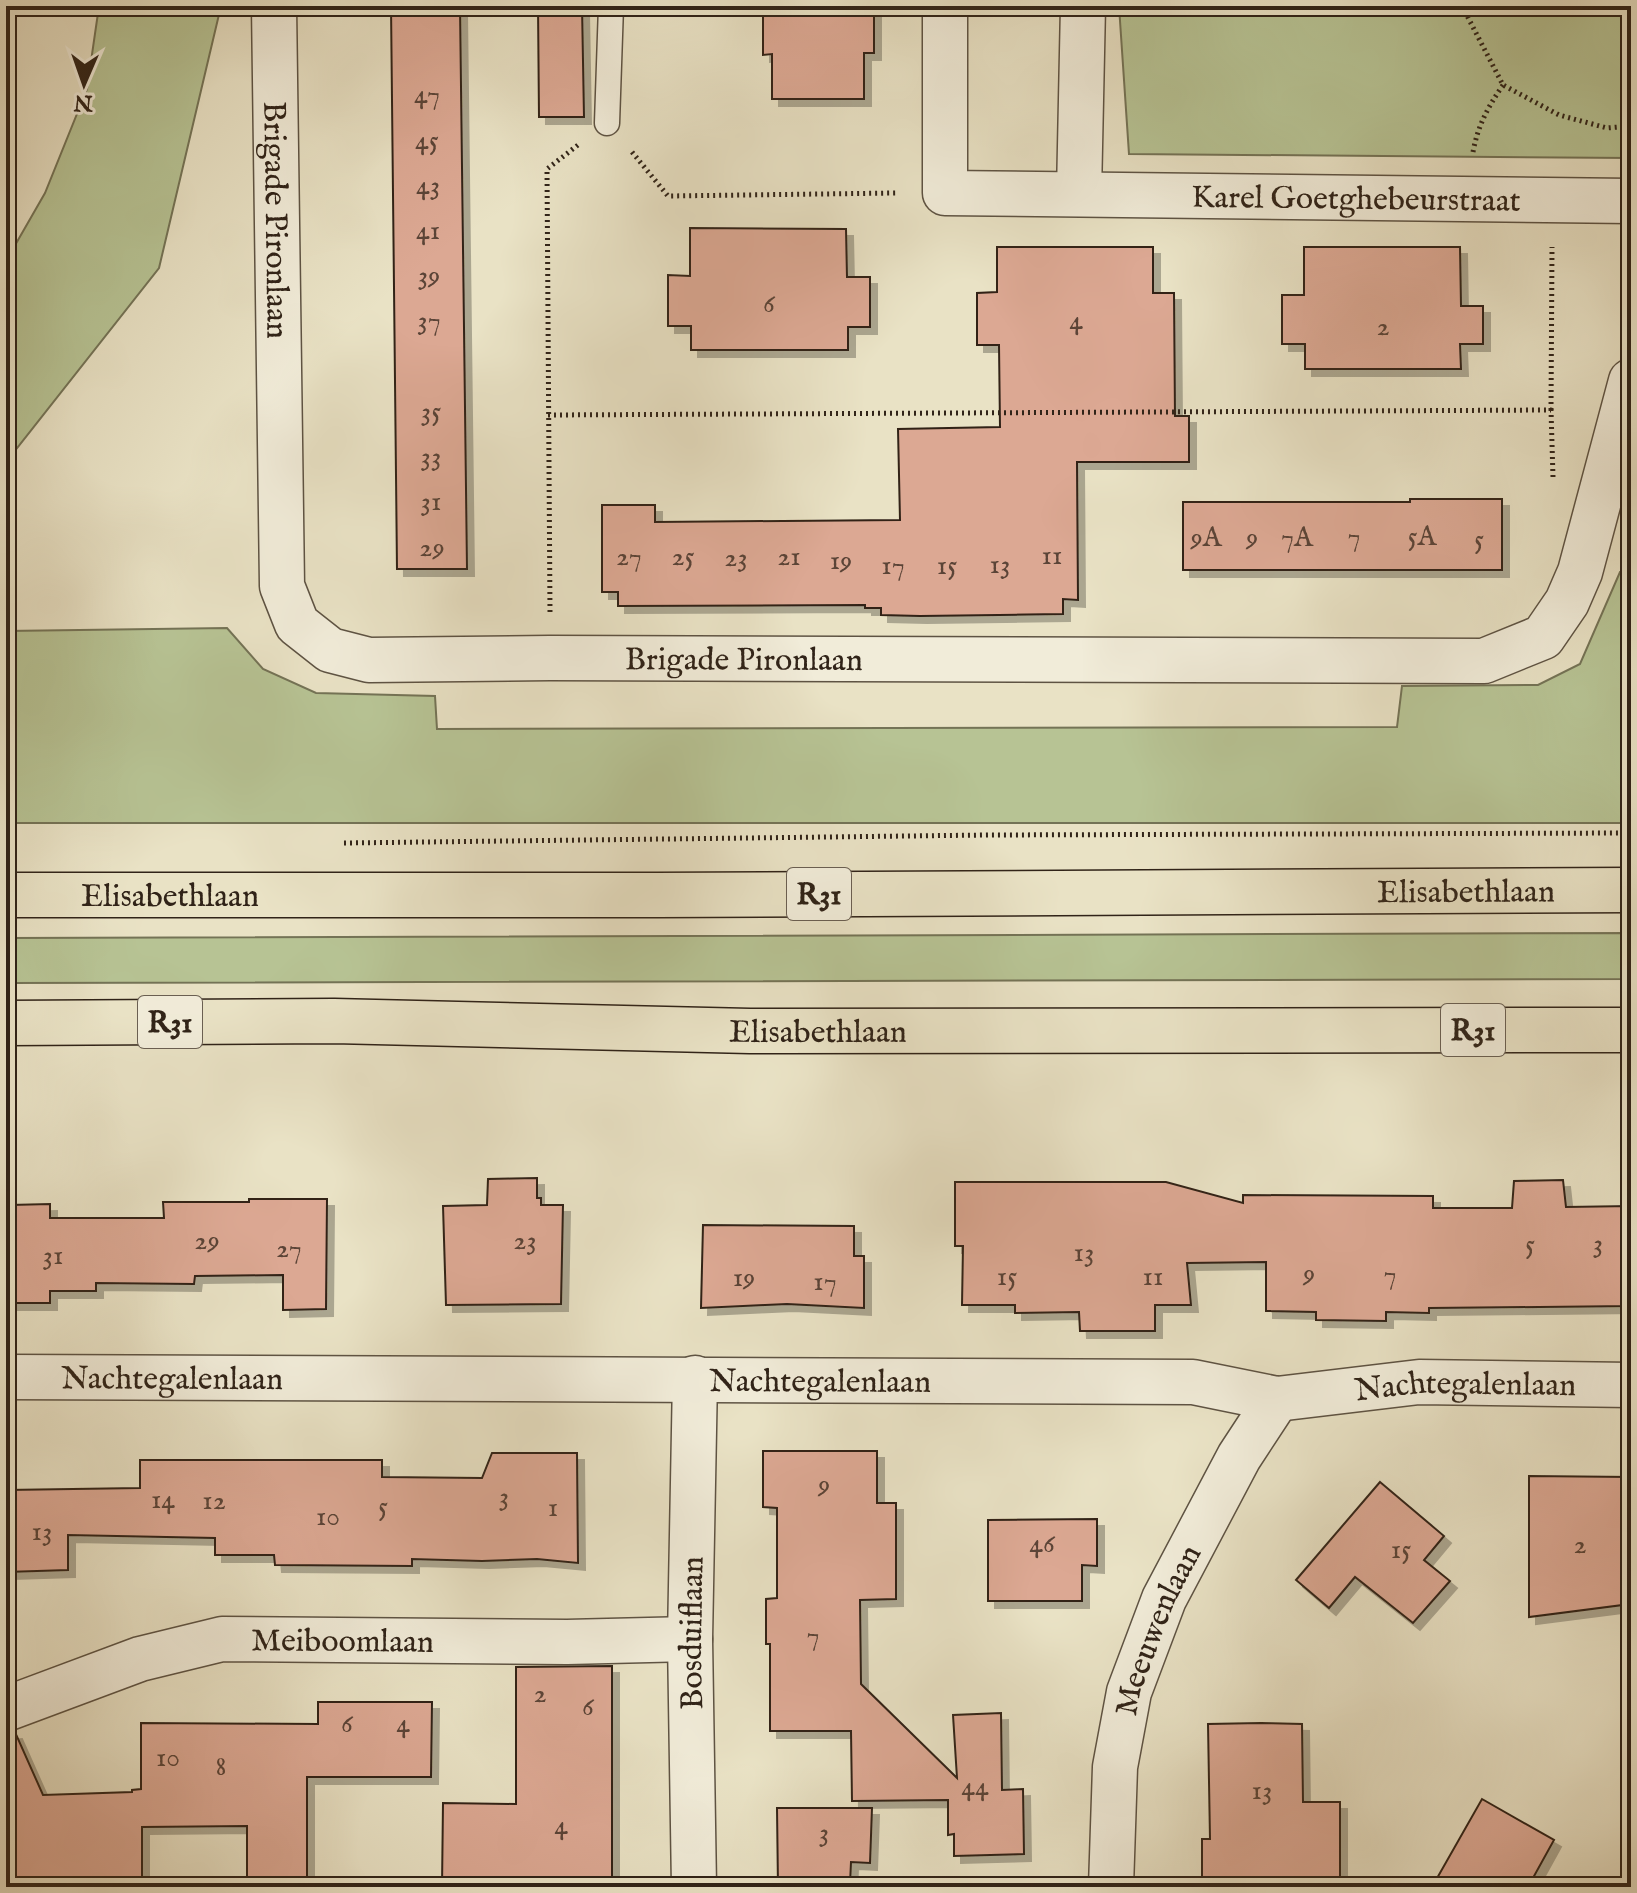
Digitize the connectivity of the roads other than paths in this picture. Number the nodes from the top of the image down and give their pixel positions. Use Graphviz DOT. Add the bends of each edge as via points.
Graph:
graph roads {
  1 [pos="274,6"];
  2 [pos="611,6"];
  3 [pos="945,6"];
  4 [pos="1083,6"];
  5 [pos="607,123"];
  6 [pos="1079,193"];
  7 [pos="1631,201"];
  8 [pos="1631,381"];
  9 [pos="1631,890"];
  10 [pos="6,895"];
  11 [pos="6,1023"];
  12 [pos="1631,1030"];
  13 [pos="6,1377"];
  14 [pos="695,1378"];
  15 [pos="1631,1385"];
  16 [pos="1277,1399"];
  17 [pos="690,1639"];
  18 [pos="6,1709"];
  19 [pos="694,1887"];
  20 [pos="1111,1887"];
  1 -- 8 [label="street, Brigade Pironlaan" via="282,586 297,624 330,650 369,660 1484,661 1543,637 1567,602 1580,572"];
  2 -- 5 [label="lane"];
  3 -- 6 [label="street, Karel Goetghebeurstraat" via="945,193"];
  4 -- 6 [label="street"];
  6 -- 7 [label="street, Karel Goetghebeurstraat"];
  9 -- 10 [label="main road, Elisabethlaan / R31"];
  11 -- 12 [label="main road, Elisabethlaan / R31" via="334,1021 750,1031"];
  13 -- 14 [label="street, Nachtegalenlaan"];
  14 -- 16 [label="street, Nachtegalenlaan" via="1193,1382"];
  14 -- 17 [label="street, Bosduiflaan"];
  15 -- 16 [label="street, Nachtegalenlaan" via="1419,1382"];
  16 -- 20 [label="street, Meeuwenlaan" via="1239,1457 1164,1599 1129,1692 1115,1767"];
  17 -- 18 [label="street, Meiboomlaan" via="222,1639 140,1659"];
  17 -- 19 [label="street, Bosduiflaan"];
}
